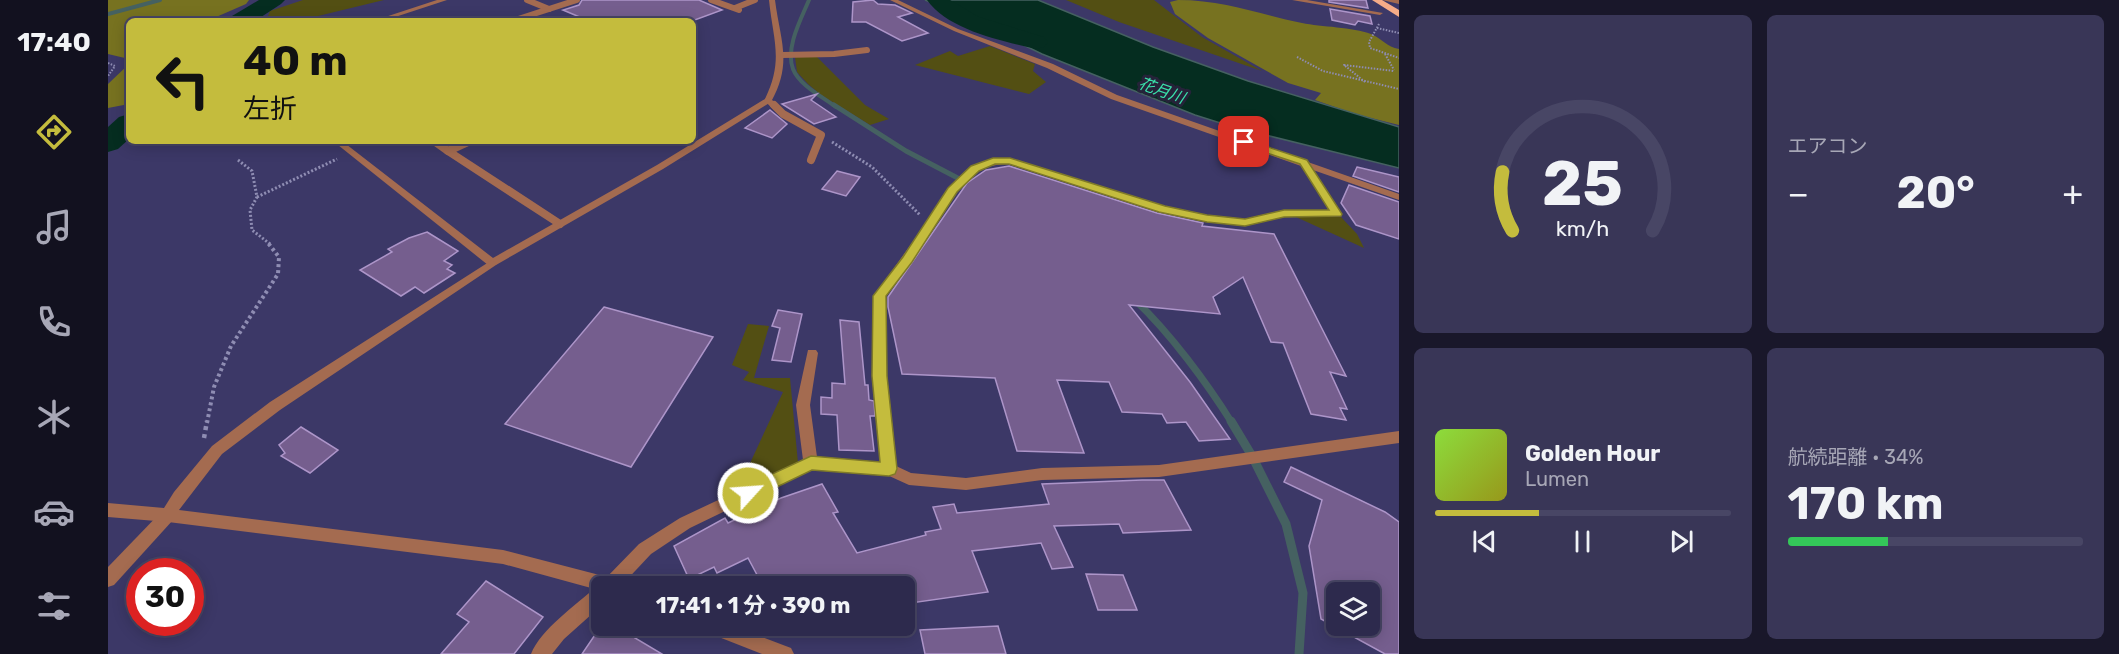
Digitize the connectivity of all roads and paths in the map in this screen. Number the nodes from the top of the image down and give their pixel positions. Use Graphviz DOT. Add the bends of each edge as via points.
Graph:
graph roads {
  1 [pos="444,0"];
  2 [pos="527,0"];
  3 [pos="577,0"];
  4 [pos="715,0"];
  5 [pos="755,0"];
  6 [pos="772,0"];
  7 [pos="893,0"];
  8 [pos="1294,0"];
  9 [pos="1376,0"];
  10 [pos="1385,0"];
  11 [pos="1399,2"];
  12 [pos="549,9"];
  13 [pos="1380,13"];
  14 [pos="1399,14"];
  15 [pos="386,18"];
  16 [pos="521,18"];
  17 [pos="1377,28"];
  18 [pos="1399,33"];
  19 [pos="867,50"];
  20 [pos="1384,54"];
  21 [pos="787,55"];
  22 [pos="1297,57"];
  23 [pos="1399,58"];
  24 [pos="108,63"];
  25 [pos="108,76"];
  26 [pos="1368,84"];
  27 [pos="1399,89"];
  28 [pos="768,100"];
  29 [pos="821,135"];
  30 [pos="341,144"];
  31 [pos="438,144"];
  32 [pos="463,144"];
  33 [pos="448,151"];
  34 [pos="352,153"];
  35 [pos="238,160"];
  36 [pos="812,160"];
  37 [pos="1304,162"];
  38 [pos="256,197"];
  39 [pos="1399,197"];
  40 [pos="560,224"];
  41 [pos="930,225"];
  42 [pos="492,263"];
  43 [pos="812,353"];
  44 [pos="1399,437"];
  45 [pos="208,461"];
  46 [pos="811,463"];
  47 [pos="889,469"];
  48 [pos="108,510"];
  49 [pos="168,515"];
  50 [pos="620,576"];
  51 [pos="108,579"];
  52 [pos="591,581"];
  53 [pos="591,603"];
  54 [pos="738,636"];
  55 [pos="540,654"];
  56 [pos="785,654"];
  1 -- 15 [label="street"];
  2 -- 12 [label="lane"];
  3 -- 12 [label="lane"];
  4 -- 5 [label="lane" via="737,9"];
  6 -- 21 [label="street" via="778,42"];
  7 -- 37 [label="street" via="1114,97"];
  8 -- 13 [label="street"];
  9 -- 14 [label="highway"];
  10 -- 11 [label="street"];
  12 -- 16 [label="lane"];
  13 -- 17 [label="path"];
  17 -- 18 [label="path"];
  17 -- 20 [label="path" via="1370,48"];
  19 -- 21 [label="lane"];
  20 -- 23 [label="path"];
  20 -- 26 [label="path" via="1394,71 1344,65"];
  21 -- 28 [label="street"];
  22 -- 26 [label="path" via="1323,71"];
  24 -- 25 [label="path" via="115,66"];
  26 -- 27 [label="path"];
  28 -- 29 [label="lane" via="783,114"];
  28 -- 40 [label="street"];
  29 -- 36 [label="lane"];
  29 -- 41 [label="path" via="872,167"];
  30 -- 34 [label="street"];
  31 -- 33 [label="lane"];
  32 -- 33 [label="lane"];
  33 -- 40 [label="lane"];
  34 -- 38 [label="path"];
  34 -- 42 [label="street"];
  35 -- 38 [label="path" via="252,171"];
  37 -- 39 [label="street"];
  37 -- 41 [label="street" via="1337,214 1284,213 1245,222 1207,219 1162,209 1010,161 993,161 975,168 960,181"];
  38 -- 45 [label="path" via="250,210 252,230 274,248 279,257 278,274 231,346 214,387 201,457"];
  40 -- 42 [label="street"];
  41 -- 47 [label="street" via="880,296 880,376"];
  42 -- 45 [label="street" via="275,406"];
  43 -- 46 [label="street" via="803,405"];
  44 -- 47 [label="street" via="1159,471 1042,474 966,484 909,479"];
  45 -- 49 [label="street"];
  46 -- 47 [label="street"];
  46 -- 50 [label="street" via="685,523 645,549"];
  48 -- 49 [label="street"];
  49 -- 51 [label="street"];
  49 -- 52 [label="street" via="503,557"];
  53 -- 55 [label="street"];
  54 -- 56 [label="street"];
}
